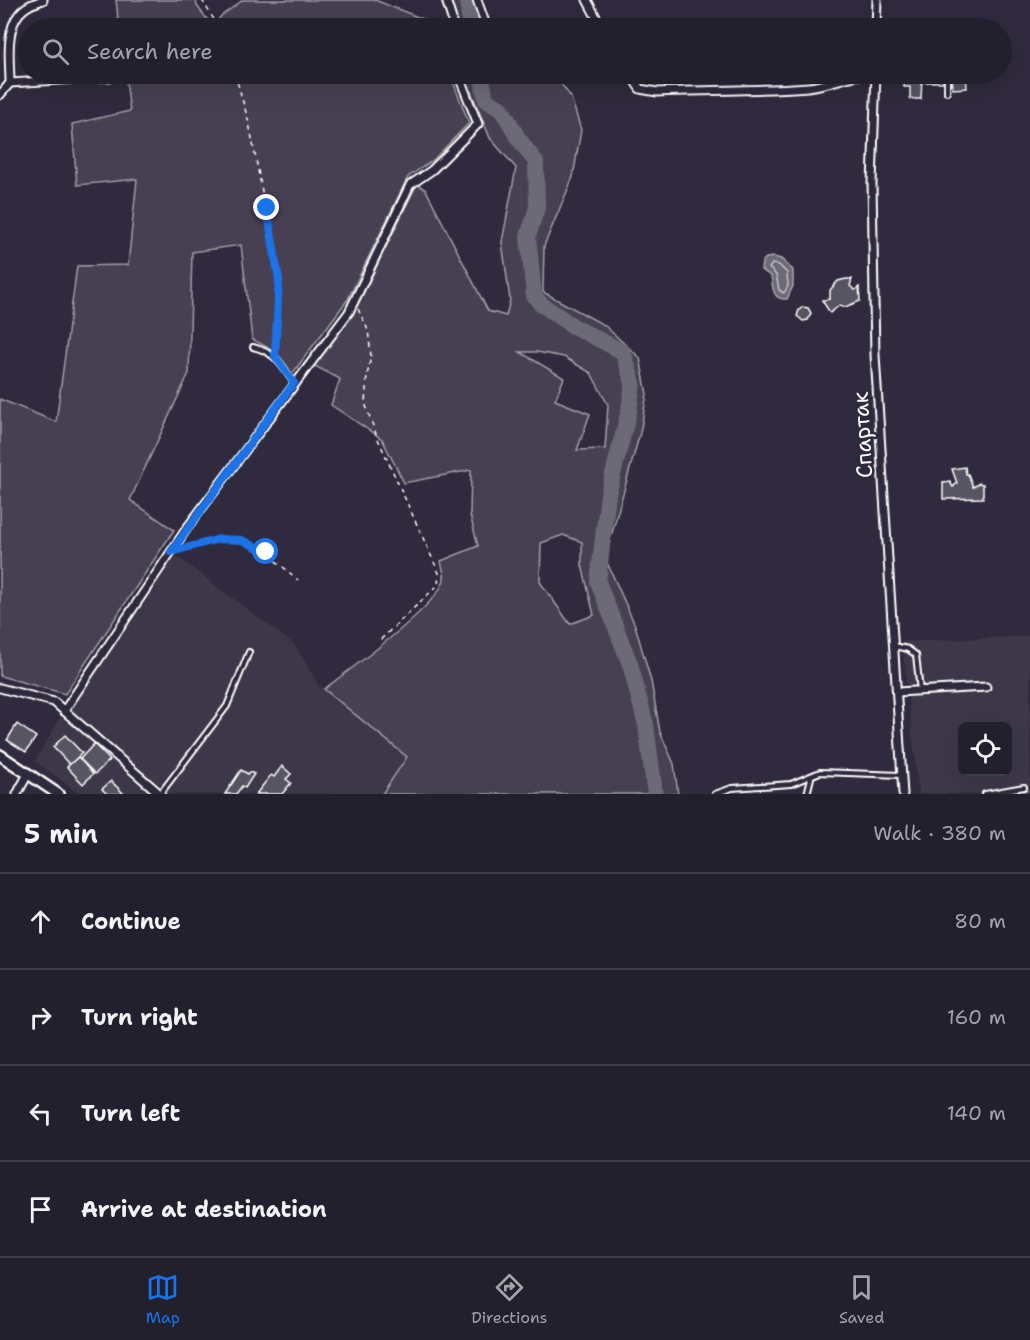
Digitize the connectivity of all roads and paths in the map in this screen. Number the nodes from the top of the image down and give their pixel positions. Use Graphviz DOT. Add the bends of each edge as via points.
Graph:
graph roads {
  1 [pos="43,0"];
  2 [pos="202,0"];
  3 [pos="446,0"];
  4 [pos="477,0"];
  5 [pos="587,0"];
  6 [pos="877,0"];
  7 [pos="213,18"];
  8 [pos="452,18"];
  9 [pos="483,18"];
  10 [pos="597,18"];
  11 [pos="876,18"];
  12 [pos="10,83"];
  13 [pos="18,83"];
  14 [pos="237,84"];
  15 [pos="462,84"];
  16 [pos="637,84"];
  17 [pos="826,84"];
  18 [pos="876,84"];
  19 [pos="947,84"];
  20 [pos="947,92"];
  21 [pos="0,95"];
  22 [pos="354,300"];
  23 [pos="253,347"];
  24 [pos="275,356"];
  25 [pos="294,383"];
  26 [pos="171,552"];
  27 [pos="298,580"];
  28 [pos="378,642"];
  29 [pos="893,646"];
  30 [pos="249,652"];
  31 [pos="986,687"];
  32 [pos="0,688"];
  33 [pos="920,691"];
  34 [pos="897,692"];
  35 [pos="64,711"];
  36 [pos="0,755"];
  37 [pos="28,774"];
  38 [pos="902,775"];
  39 [pos="811,777"];
  40 [pos="1024,787"];
  41 [pos="16,794"];
  42 [pos="58,794"];
  43 [pos="160,794"];
  44 [pos="715,794"];
  45 [pos="807,794"];
  46 [pos="903,794"];
  47 [pos="984,794"];
  1 -- 12 [label="street" via="18,15 10,35"];
  2 -- 7 [label="path"];
  3 -- 8 [label="street"];
  4 -- 9 [label="street"];
  5 -- 10 [label="street"];
  6 -- 11 [label="street"];
  12 -- 13 [label="street"];
  12 -- 21 [label="street"];
  14 -- 24 [label="path" via="249,123 279,280"];
  15 -- 22 [label="street" via="478,124 432,170 410,185"];
  16 -- 17 [label="street" via="640,89 657,92"];
  18 -- 29 [label="street, Спартак" via="872,183 875,355"];
  19 -- 20 [label="lane"];
  22 -- 25 [label="street"];
  22 -- 28 [label="path" via="368,330 371,356 365,403 439,573 438,585"];
  23 -- 24 [label="lane"];
  24 -- 25 [label="lane"];
  25 -- 26 [label="street"];
  26 -- 27 [label="path" via="219,539 242,540 266,552"];
  26 -- 35 [label="street"];
  29 -- 33 [label="lane" via="916,655"];
  29 -- 34 [label="street, Спартак"];
  30 -- 43 [label="lane" via="227,706"];
  31 -- 33 [label="street"];
  32 -- 35 [label="street" via="54,702"];
  33 -- 34 [label="street"];
  34 -- 38 [label="street, Спартак"];
  35 -- 43 [label="street"];
  36 -- 37 [label="street"];
  37 -- 41 [label="street"];
  37 -- 42 [label="street"];
  38 -- 39 [label="lane" via="820,772"];
  38 -- 46 [label="street, Спартак"];
  39 -- 44 [label="lane" via="791,784 732,788"];
  39 -- 45 [label="lane"];
  40 -- 47 [label="lane"];
}
